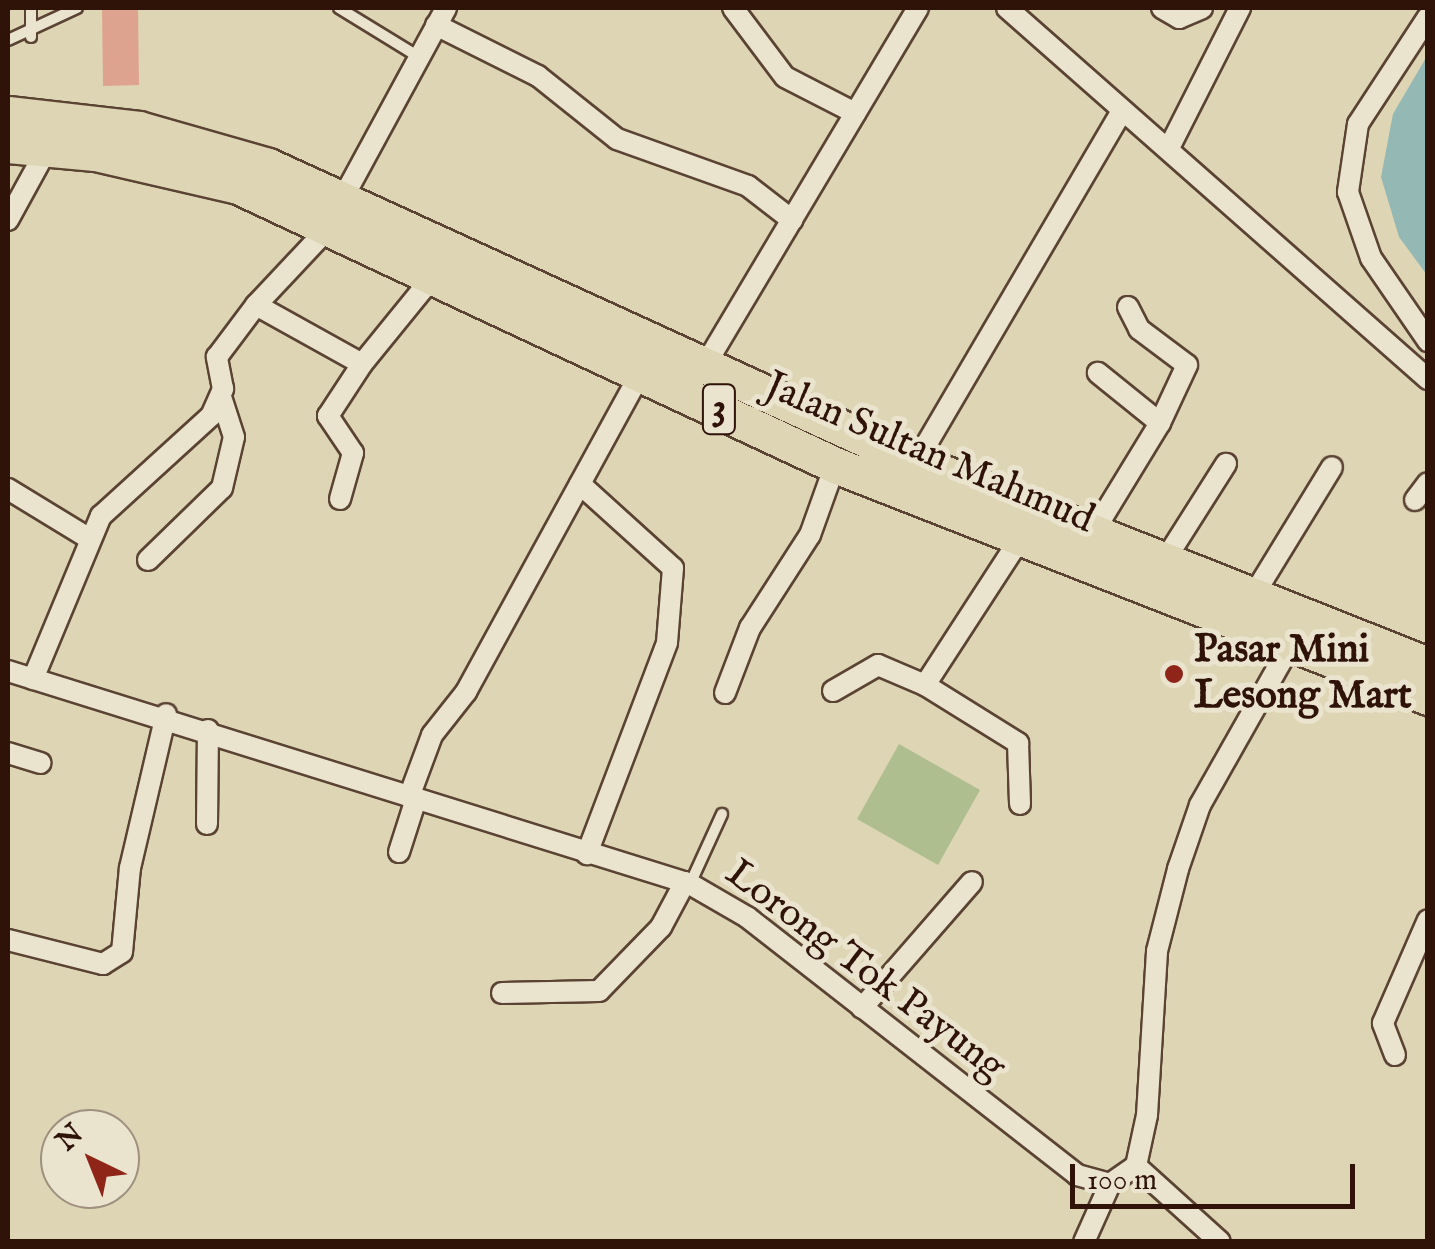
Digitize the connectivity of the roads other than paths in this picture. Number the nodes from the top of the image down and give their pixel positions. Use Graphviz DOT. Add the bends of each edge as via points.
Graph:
graph roads {
  1 [pos="31,8"];
  2 [pos="78,8"];
  3 [pos="340,8"];
  4 [pos="732,8"];
  5 [pos="918,8"];
  6 [pos="1008,8"];
  7 [pos="1162,8"];
  8 [pos="1202,8"];
  9 [pos="1240,8"];
  10 [pos="441,16"];
  11 [pos="1428,17"];
  12 [pos="31,36"];
  13 [pos="8,40"];
  14 [pos="420,57"];
  15 [pos="1122,111"];
  16 [pos="855,113"];
  17 [pos="8,114"];
  18 [pos="8,146"];
  19 [pos="1170,146"];
  20 [pos="48,147"];
  21 [pos="338,210"];
  22 [pos="8,220"];
  23 [pos="792,220"];
  24 [pos="436,273"];
  25 [pos="256,305"];
  26 [pos="1128,307"];
  27 [pos="1428,341"];
  28 [pos="362,364"];
  29 [pos="704,368"];
  30 [pos="642,371"];
  31 [pos="1098,373"];
  32 [pos="1428,379"];
  33 [pos="222,399"];
  34 [pos="1160,423"];
  35 [pos="916,462"];
  36 [pos="1226,464"];
  37 [pos="836,465"];
  38 [pos="1332,466"];
  39 [pos="580,484"];
  40 [pos="8,489"];
  41 [pos="340,499"];
  42 [pos="1094,532"];
  43 [pos="90,539"];
  44 [pos="1018,542"];
  45 [pos="148,560"];
  46 [pos="1165,560"];
  47 [pos="1239,589"];
  48 [pos="1209,618"];
  49 [pos="1289,648"];
  50 [pos="1428,665"];
  51 [pos="8,672"];
  52 [pos="33,679"];
  53 [pos="925,684"];
  54 [pos="833,691"];
  55 [pos="725,693"];
  56 [pos="1428,698"];
  57 [pos="166,714"];
  58 [pos="208,730"];
  59 [pos="8,753"];
  60 [pos="41,763"];
  61 [pos="413,798"];
  62 [pos="1020,804"];
  63 [pos="722,814"];
  64 [pos="208,824"];
  65 [pos="400,852"];
  66 [pos="588,854"];
  67 [pos="972,882"];
  68 [pos="687,883"];
  69 [pos="1428,920"];
  70 [pos="8,940"];
  71 [pos="502,992"];
  72 [pos="862,1008"];
  73 [pos="1395,1055"];
  74 [pos="1136,1166"];
  75 [pos="1110,1184"];
  76 [pos="1084,1242"];
  77 [pos="1220,1242"];
  1 -- 12 [label="lane"];
  2 -- 12 [label="lane"];
  3 -- 14 [label="lane"];
  4 -- 16 [label="street" via="785,78"];
  5 -- 16 [label="street"];
  6 -- 15 [label="street"];
  7 -- 8 [label="street" via="1179,18"];
  9 -- 19 [label="street"];
  10 -- 14 [label="street"];
  10 -- 23 [label="street" via="538,76 617,139 748,186"];
  11 -- 27 [label="street" via="1358,124 1348,192 1371,258"];
  12 -- 13 [label="lane"];
  14 -- 21 [label="street"];
  15 -- 19 [label="street"];
  15 -- 35 [label="street"];
  16 -- 23 [label="street"];
  17 -- 21 [label="highway, Jalan Sultan Mahmud / 3" via="139,129"];
  18 -- 20 [label="highway, Jalan Sultan Mahmud / 3"];
  19 -- 32 [label="street"];
  20 -- 21 [label="highway, Jalan Sultan Mahmud / 3"];
  20 -- 22 [label="street"];
  21 -- 24 [label="highway, Jalan Sultan Mahmud / 3"];
  21 -- 25 [label="street"];
  21 -- 29 [label="highway, Jalan Sultan Mahmud / 3"];
  23 -- 29 [label="street"];
  24 -- 28 [label="street"];
  24 -- 30 [label="highway, Jalan Sultan Mahmud / 3"];
  25 -- 28 [label="street"];
  25 -- 33 [label="street" via="217,356"];
  26 -- 34 [label="street" via="1139,328 1187,365"];
  28 -- 41 [label="street" via="328,416 353,453"];
  29 -- 35 [label="highway, Jalan Sultan Mahmud / 3"];
  30 -- 37 [label="highway, Jalan Sultan Mahmud / 3"];
  30 -- 39 [label="street"];
  31 -- 34 [label="street"];
  33 -- 43 [label="street" via="132,482"];
  33 -- 45 [label="street" via="234,436 222,488"];
  34 -- 42 [label="street"];
  35 -- 42 [label="highway, Jalan Sultan Mahmud / 3"];
  36 -- 46 [label="street"];
  37 -- 44 [label="highway, Jalan Sultan Mahmud / 3"];
  37 -- 55 [label="street" via="802,553 750,628"];
  38 -- 47 [label="street"];
  39 -- 61 [label="street" via="466,692 432,735"];
  39 -- 66 [label="street" via="674,568 667,643"];
  40 -- 43 [label="street"];
  42 -- 46 [label="highway, Jalan Sultan Mahmud / 3"];
  43 -- 52 [label="street"];
  44 -- 48 [label="highway, Jalan Sultan Mahmud / 3"];
  44 -- 53 [label="street"];
  46 -- 47 [label="highway, Jalan Sultan Mahmud / 3"];
  47 -- 48 [label="highway"];
  47 -- 50 [label="highway, Jalan Sultan Mahmud / 3"];
  48 -- 49 [label="highway, Jalan Sultan Mahmud / 3"];
  49 -- 56 [label="highway, Jalan Sultan Mahmud / 3"];
  49 -- 74 [label="street" via="1200,805 1178,869 1157,951"];
  51 -- 52 [label="street, Lorong Tok Payung"];
  52 -- 57 [label="street, Lorong Tok Payung"];
  53 -- 54 [label="street" via="878,665"];
  53 -- 62 [label="street" via="1018,743"];
  57 -- 58 [label="street, Lorong Tok Payung"];
  57 -- 70 [label="street" via="130,868 122,952 103,964"];
  58 -- 61 [label="street, Lorong Tok Payung"];
  58 -- 64 [label="street"];
  59 -- 60 [label="street"];
  61 -- 65 [label="street"];
  61 -- 66 [label="street, Lorong Tok Payung"];
  63 -- 68 [label="lane"];
  66 -- 68 [label="street, Lorong Tok Payung"];
  67 -- 72 [label="street"];
  68 -- 71 [label="street" via="660,927 599,992"];
  68 -- 72 [label="street, Lorong Tok Payung"];
  69 -- 73 [label="street" via="1384,1023"];
  72 -- 75 [label="street, Lorong Tok Payung" via="1077,1175"];
  74 -- 75 [label="street"];
  74 -- 77 [label="street"];
  75 -- 76 [label="street"];
}
